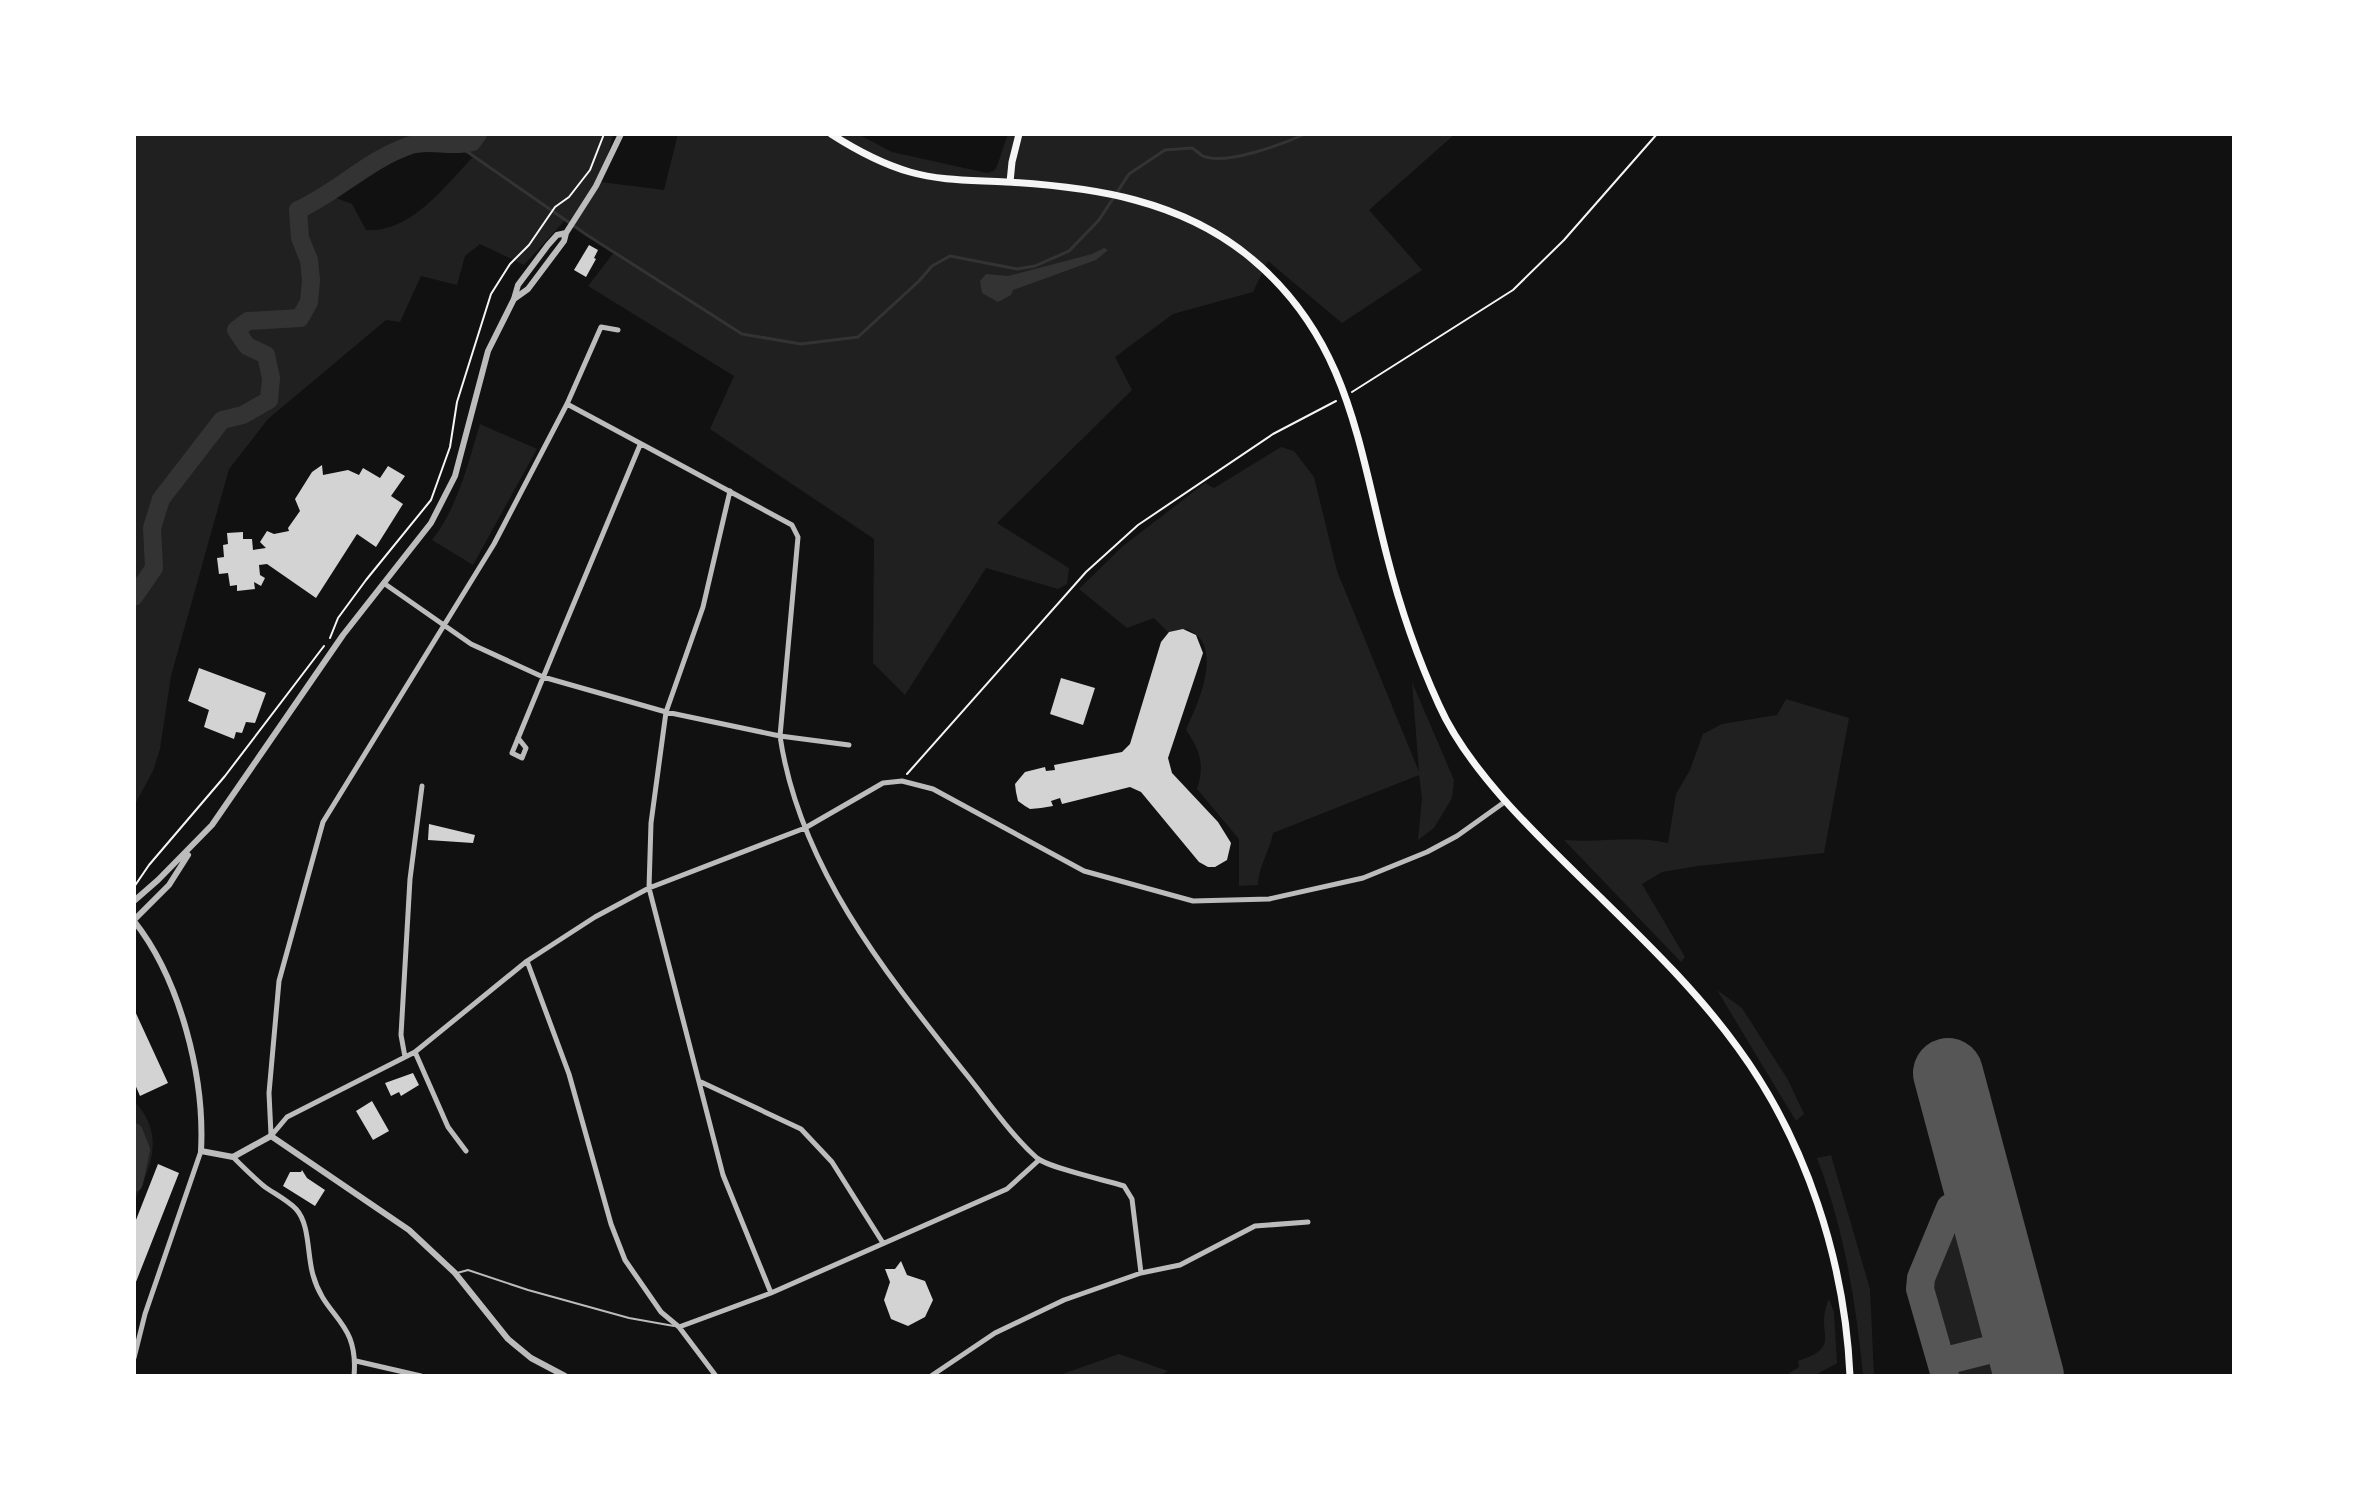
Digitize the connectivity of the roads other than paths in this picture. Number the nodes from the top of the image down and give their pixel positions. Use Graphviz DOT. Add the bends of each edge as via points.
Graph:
graph roads {
  1 [pos="621,134"];
  2 [pos="831,134"];
  3 [pos="1019,134"];
  4 [pos="1010,182"];
  5 [pos="618,330"];
  6 [pos="567,404"];
  7 [pos="640,445"];
  8 [pos="730,491"];
  9 [pos="385,584"];
  10 [pos="443,624"];
  11 [pos="543,677"];
  12 [pos="666,712"];
  13 [pos="780,736"];
  14 [pos="518,738"];
  15 [pos="849,745"];
  16 [pos="422,786"];
  17 [pos="1507,800"];
  18 [pos="805,828"];
  19 [pos="196,842"];
  20 [pos="649,888"];
  21 [pos="134,901"];
  22 [pos="134,920"];
  23 [pos="527,961"];
  24 [pos="415,1052"];
  25 [pos="405,1057"];
  26 [pos="700,1082"];
  27 [pos="271,1136"];
  28 [pos="201,1151"];
  29 [pos="466,1151"];
  30 [pos="233,1157"];
  31 [pos="1039,1160"];
  32 [pos="1308,1222"];
  33 [pos="883,1243"];
  34 [pos="455,1273"];
  35 [pos="1141,1273"];
  36 [pos="771,1293"];
  37 [pos="679,1327"];
  38 [pos="134,1358"];
  39 [pos="356,1361"];
  40 [pos="354,1376"];
  41 [pos="421,1376"];
  42 [pos="565,1376"];
  43 [pos="716,1376"];
  44 [pos="931,1376"];
  45 [pos="1850,1376"];
  1 -- 9 [label="street" via="564,241 528,289 514,299 488,351 448,492"];
  2 -- 4 [label="main road" via="910,172"];
  3 -- 4 [label="main road"];
  4 -- 17 [label="main road" via="1073,187 1153,203 1224,237 1280,284 1308,321 1342,384 1387,555 1441,712"];
  5 -- 6 [label="street" via="601,327"];
  6 -- 7 [label="street"];
  6 -- 10 [label="street" via="494,544"];
  7 -- 8 [label="street"];
  7 -- 11 [label="street"];
  8 -- 12 [label="street" via="703,607"];
  8 -- 13 [label="street" via="792,525 798,537"];
  9 -- 10 [label="street"];
  9 -- 19 [label="street"];
  10 -- 11 [label="street" via="471,644"];
  10 -- 27 [label="street" via="323,822 279,981 269,1093"];
  11 -- 12 [label="street"];
  11 -- 14 [label="street"];
  12 -- 13 [label="street"];
  12 -- 20 [label="street" via="651,823"];
  13 -- 15 [label="street"];
  13 -- 18 [label="street"];
  16 -- 25 [label="street" via="410,879 401,1035"];
  17 -- 18 [label="street" via="1437,846 1363,878 1269,899 1193,901 1084,871 933,789 902,781 883,783"];
  17 -- 45 [label="main road" via="1708,1010 1765,1087 1829,1239"];
  18 -- 20 [label="street"];
  18 -- 31 [label="street" via="833,889 875,955"];
  19 -- 21 [label="street"];
  19 -- 22 [label="street" via="169,885"];
  20 -- 23 [label="street"];
  20 -- 26 [label="street"];
  22 -- 28 [label="street" via="158,956 180,1013 199,1100"];
  23 -- 24 [label="street"];
  23 -- 37 [label="street" via="569,1074 625,1260 661,1312"];
  24 -- 25 [label="street"];
  24 -- 29 [label="street" via="448,1127"];
  25 -- 27 [label="street" via="287,1117"];
  26 -- 33 [label="street" via="801,1129 832,1162"];
  26 -- 36 [label="street" via="723,1175"];
  27 -- 30 [label="street"];
  27 -- 34 [label="street" via="409,1230"];
  28 -- 30 [label="street"];
  28 -- 38 [label="street"];
  30 -- 39 [label="street" via="297,1210 314,1279 352,1338"];
  31 -- 33 [label="street" via="1007,1189"];
  31 -- 35 [label="street" via="1124,1186 1132,1199"];
  32 -- 35 [label="street" via="1255,1226 1180,1265"];
  33 -- 36 [label="street"];
  34 -- 37 [label="lane" via="468,1270 629,1318"];
  34 -- 42 [label="street" via="508,1339"];
  35 -- 44 [label="street" via="1064,1300 995,1333"];
  36 -- 37 [label="street"];
  37 -- 43 [label="street"];
  39 -- 40 [label="street"];
  39 -- 41 [label="street"];
}
